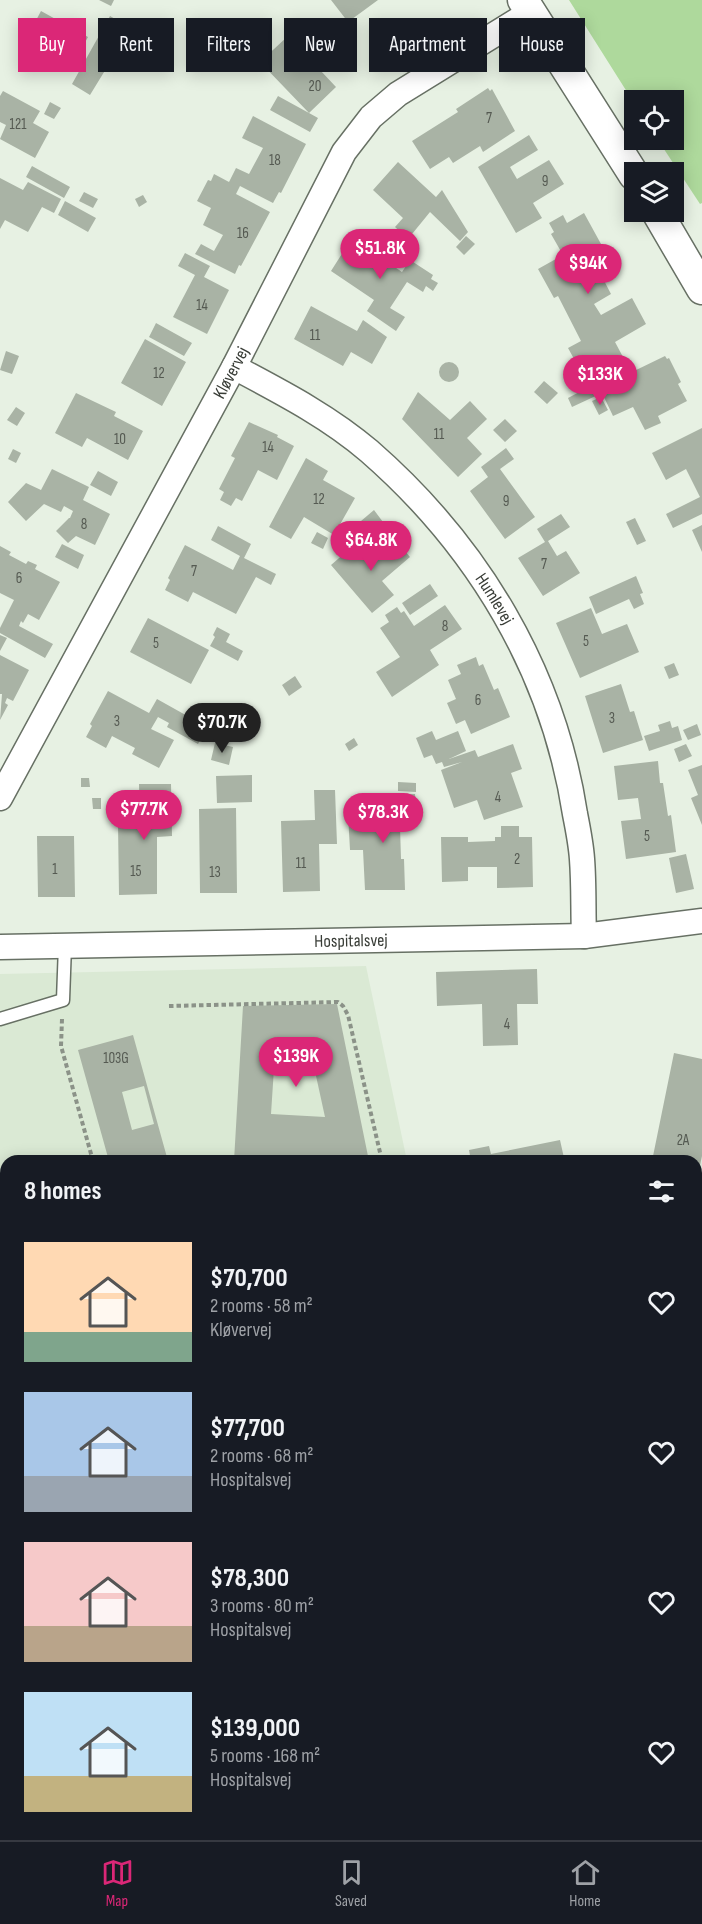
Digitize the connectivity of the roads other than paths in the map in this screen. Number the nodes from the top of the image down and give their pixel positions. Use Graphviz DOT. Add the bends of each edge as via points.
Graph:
graph roads {
  1 [pos="527,6"];
  2 [pos="626,162"];
  3 [pos="663,222"];
  4 [pos="702,289"];
  5 [pos="234,367"];
  6 [pos="0,798"];
  7 [pos="702,921"];
  8 [pos="584,936"];
  9 [pos="64,945"];
  10 [pos="0,947"];
  11 [pos="0,1019"];
  1 -- 2 [label="street"];
  1 -- 5 [label="street, Kløvervej" via="398,94 371,117 344,152"];
  3 -- 4 [label="street"];
  5 -- 6 [label="street, Kløvervej"];
  5 -- 8 [label="street, Humlevej" via="304,404 368,450 425,504 487,584 516,632 548,704 570,780 582,858"];
  7 -- 8 [label="street, Hospitalsvej"];
  8 -- 9 [label="street, Hospitalsvej"];
  9 -- 10 [label="street, Hospitalsvej"];
  9 -- 11 [label="lane" via="63,1000"];
}
